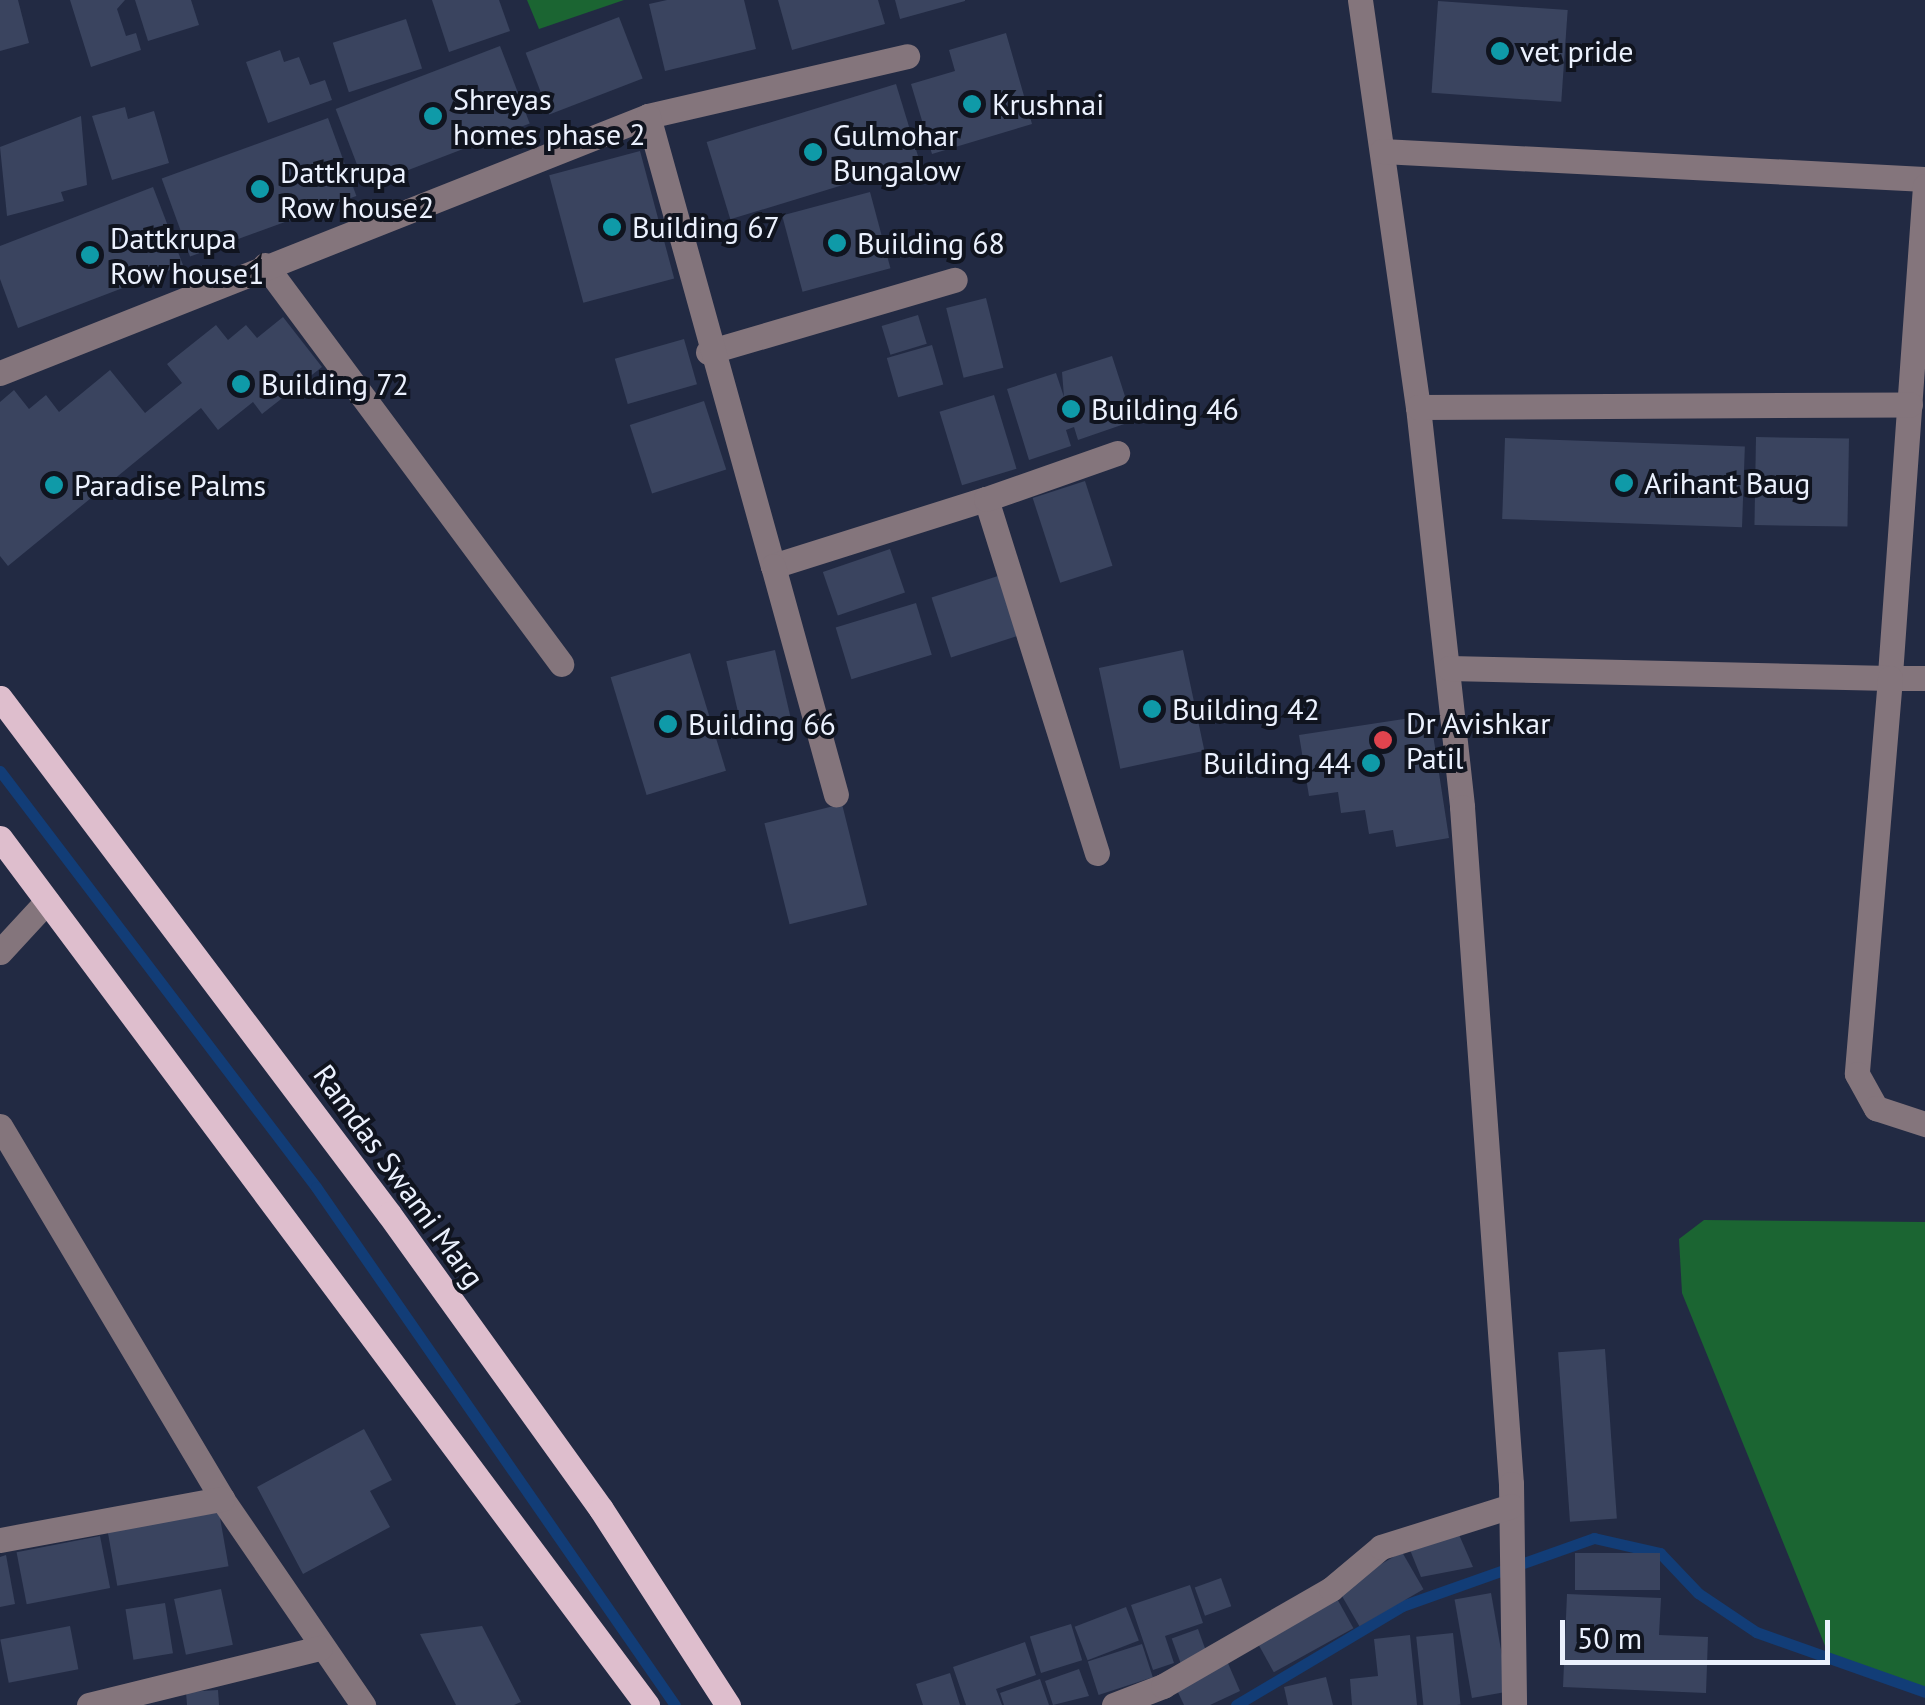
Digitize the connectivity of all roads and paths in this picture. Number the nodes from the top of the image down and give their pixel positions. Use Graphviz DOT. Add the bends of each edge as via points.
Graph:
graph roads {
  1 [pos="1360,0"];
  2 [pos="907,56"];
  3 [pos="648,116"];
  4 [pos="1382,151"];
  5 [pos="1925,182"];
  6 [pos="265,265"];
  7 [pos="954,280"];
  8 [pos="708,352"];
  9 [pos="0,374"];
  10 [pos="1910,404"];
  11 [pos="1418,407"];
  12 [pos="1117,453"];
  13 [pos="986,499"];
  14 [pos="772,566"];
  15 [pos="561,664"];
  16 [pos="1450,668"];
  17 [pos="1890,678"];
  18 [pos="1925,678"];
  19 [pos="0,698"];
  20 [pos="836,794"];
  21 [pos="0,838"];
  22 [pos="1097,854"];
  23 [pos="47,901"];
  24 [pos="0,952"];
  25 [pos="1925,1124"];
  26 [pos="0,1126"];
  27 [pos="222,1499"];
  28 [pos="1511,1506"];
  29 [pos="0,1540"];
  30 [pos="320,1648"];
  31 [pos="89,1705"];
  32 [pos="363,1705"];
  33 [pos="648,1705"];
  34 [pos="728,1705"];
  35 [pos="1114,1705"];
  36 [pos="1514,1705"];
  1 -- 4 [label="street"];
  2 -- 3 [label="street"];
  3 -- 6 [label="street"];
  3 -- 8 [label="street"];
  4 -- 5 [label="street"];
  4 -- 11 [label="street"];
  5 -- 10 [label="street"];
  6 -- 9 [label="street"];
  6 -- 15 [label="street"];
  7 -- 8 [label="street"];
  8 -- 14 [label="street"];
  10 -- 11 [label="street"];
  10 -- 17 [label="street"];
  11 -- 16 [label="street"];
  12 -- 13 [label="street"];
  13 -- 14 [label="street"];
  13 -- 22 [label="street"];
  14 -- 20 [label="street"];
  16 -- 17 [label="street"];
  16 -- 28 [label="street"];
  17 -- 18 [label="street"];
  17 -- 25 [label="street" via="1857,1074 1876,1108"];
  19 -- 34 [label="main road, Ramdas Swami Marg" via="400,1229 601,1509"];
  21 -- 23 [label="main road"];
  23 -- 24 [label="street"];
  23 -- 33 [label="main road"];
  26 -- 27 [label="street"];
  27 -- 29 [label="street"];
  27 -- 30 [label="street" via="311,1622"];
  28 -- 35 [label="street" via="1381,1547 1331,1589 1163,1686"];
  28 -- 36 [label="street"];
  30 -- 31 [label="street"];
  30 -- 32 [label="street"];
}
